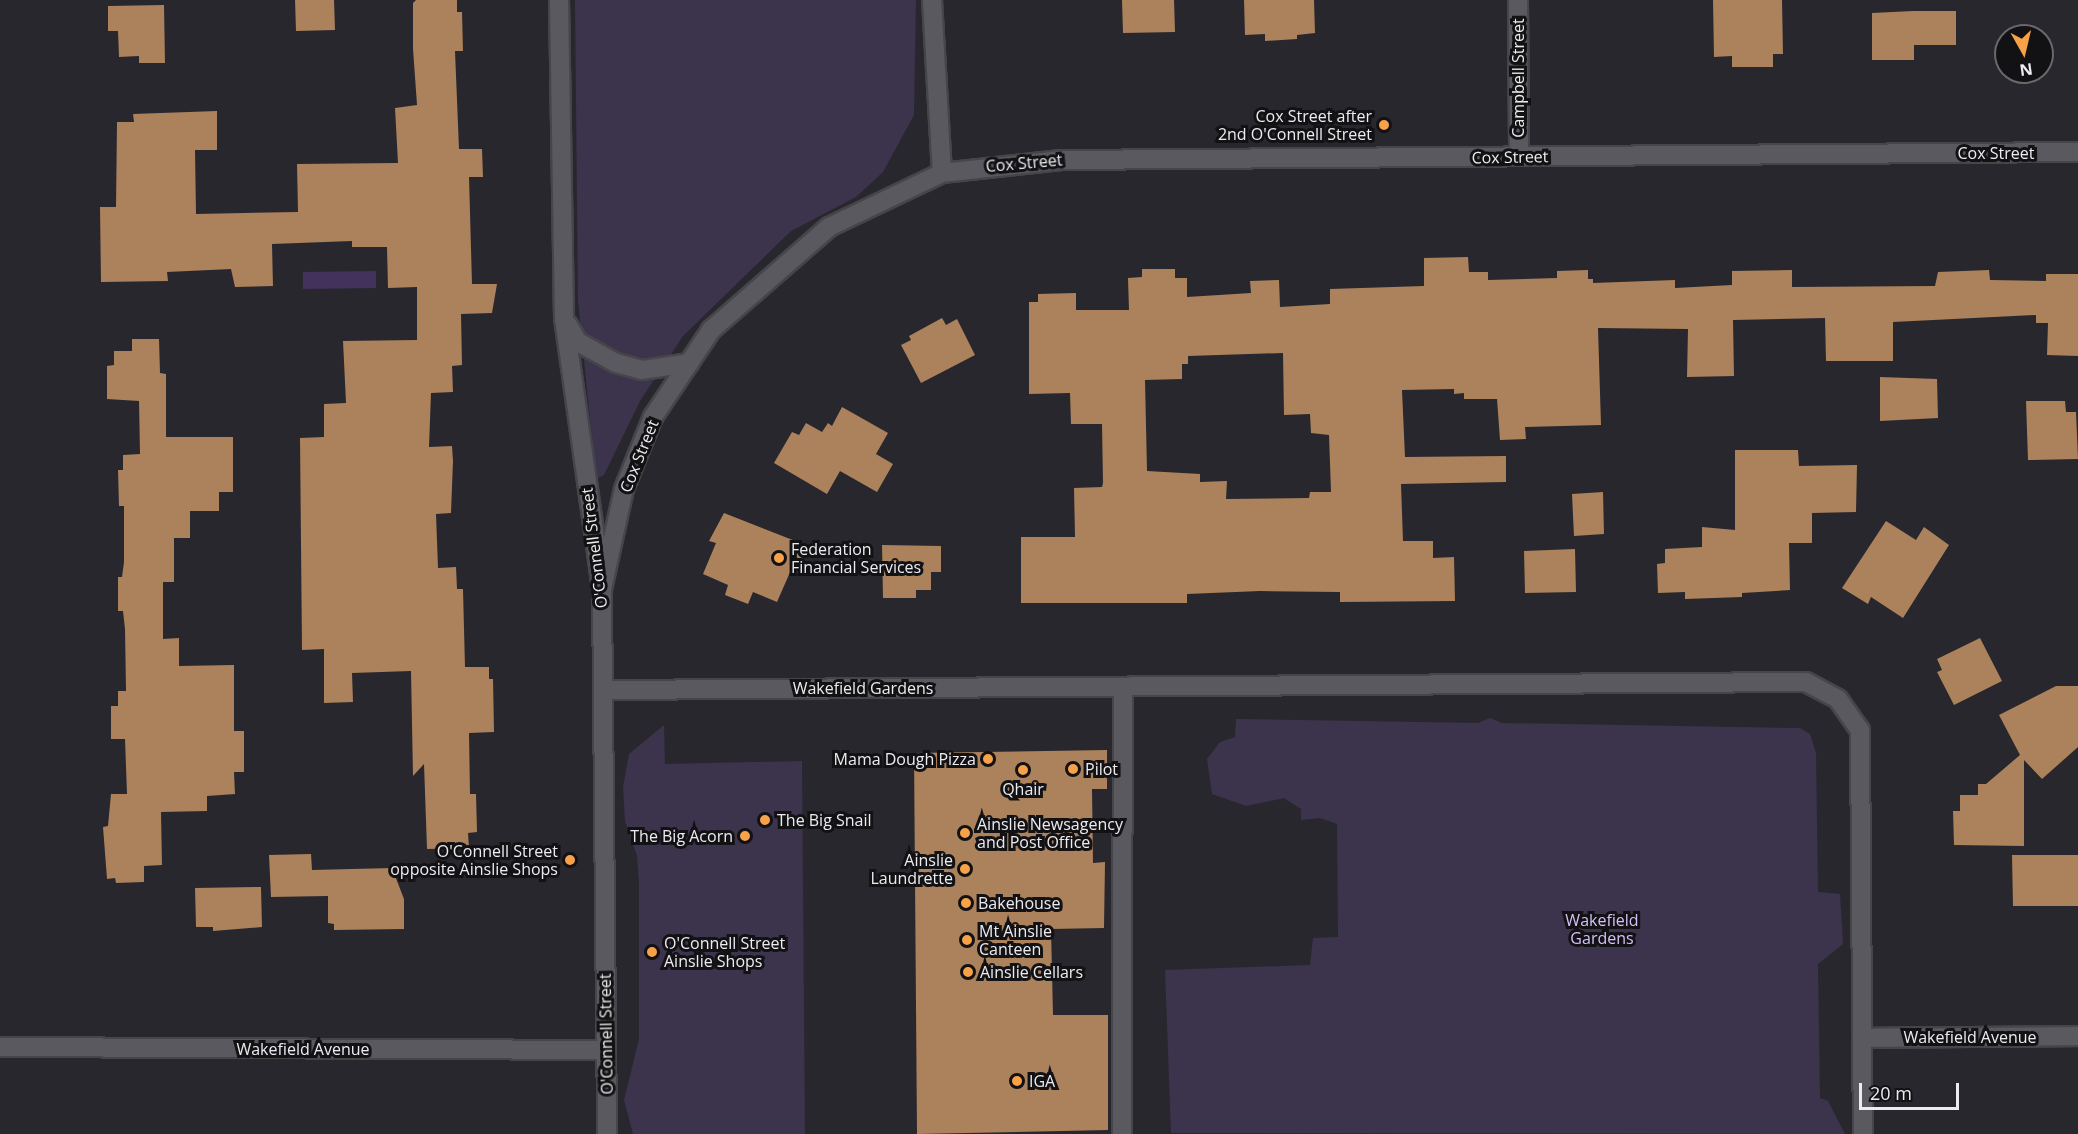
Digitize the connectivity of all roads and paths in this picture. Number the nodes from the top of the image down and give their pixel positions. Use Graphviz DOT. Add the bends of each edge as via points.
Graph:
graph roads {
  1 [pos="560,0"];
  2 [pos="932,0"];
  3 [pos="1518,0"];
  4 [pos="2078,152"];
  5 [pos="1519,156"];
  6 [pos="942,174"];
  7 [pos="564,318"];
  8 [pos="688,363"];
  9 [pos="602,589"];
  10 [pos="1123,687"];
  11 [pos="603,690"];
  12 [pos="2078,1036"];
  13 [pos="1862,1038"];
  14 [pos="0,1047"];
  15 [pos="606,1050"];
  16 [pos="607,1134"];
  17 [pos="1122,1134"];
  18 [pos="1863,1134"];
  1 -- 7 [label="street, O'Connell Street"];
  2 -- 6 [label="street"];
  3 -- 5 [label="street, Campbell Street"];
  4 -- 5 [label="street, Cox Street"];
  5 -- 6 [label="street, Cox Street" via="1061,160"];
  6 -- 8 [label="street, Cox Street" via="829,227 711,330"];
  7 -- 8 [label="street" via="578,342 616,363 642,370"];
  7 -- 9 [label="street, O'Connell Street"];
  8 -- 9 [label="street, Cox Street" via="653,417 624,489"];
  9 -- 11 [label="street, O'Connell Street"];
  10 -- 11 [label="street, Wakefield Gardens"];
  10 -- 13 [label="street, Wakefield Gardens" via="1806,682 1838,699 1860,730"];
  10 -- 17 [label="street"];
  11 -- 15 [label="street, O'Connell Street"];
  12 -- 13 [label="street, Wakefield Avenue"];
  13 -- 18 [label="street, Wakefield Gardens"];
  14 -- 15 [label="street, Wakefield Avenue"];
  15 -- 16 [label="street, O'Connell Street"];
}
